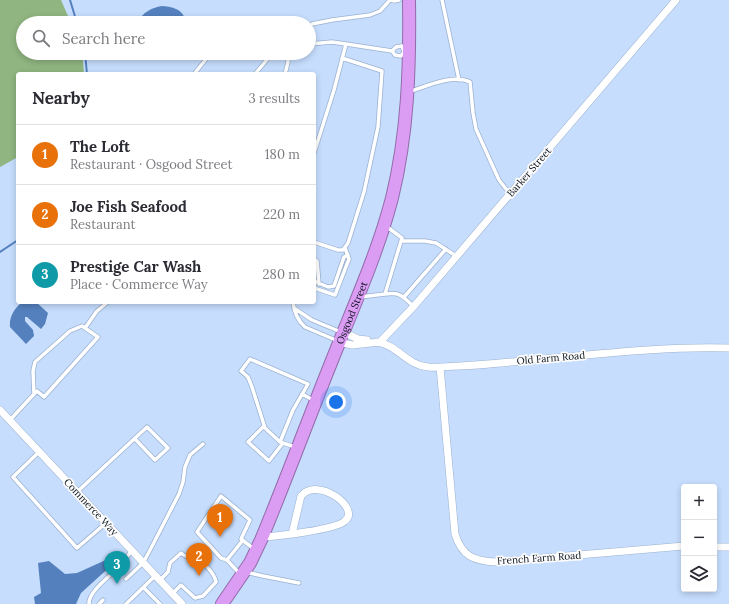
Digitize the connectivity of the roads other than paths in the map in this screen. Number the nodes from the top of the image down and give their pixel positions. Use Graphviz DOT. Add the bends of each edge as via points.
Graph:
graph roads {
  1 [pos="390,0"];
  2 [pos="399,0"];
  3 [pos="409,0"];
  4 [pos="442,0"];
  5 [pos="676,0"];
  6 [pos="316,23"];
  7 [pos="316,43"];
  8 [pos="346,44"];
  9 [pos="407,52"];
  10 [pos="342,58"];
  11 [pos="205,60"];
  12 [pos="267,60"];
  13 [pos="288,60"];
  14 [pos="196,72"];
  15 [pos="257,72"];
  16 [pos="286,72"];
  17 [pos="459,80"];
  18 [pos="408,92"];
  19 [pos="316,147"];
  20 [pos="510,194"];
  21 [pos="384,225"];
  22 [pos="401,241"];
  23 [pos="316,243"];
  24 [pos="345,248"];
  25 [pos="446,248"];
  26 [pos="348,255"];
  27 [pos="457,256"];
  28 [pos="316,260"];
  29 [pos="316,282"];
  30 [pos="319,284"];
  31 [pos="316,289"];
  32 [pos="385,294"];
  33 [pos="404,297"];
  34 [pos="357,298"];
  35 [pos="106,304"];
  36 [pos="293,304"];
  37 [pos="414,306"];
  38 [pos="294,308"];
  39 [pos="85,328"];
  40 [pos="341,337"];
  41 [pos="380,342"];
  42 [pos="729,348"];
  43 [pos="440,367"];
  44 [pos="34,394"];
  45 [pos="302,394"];
  46 [pos="316,402"];
  47 [pos="0,410"];
  48 [pos="10,420"];
  49 [pos="264,426"];
  50 [pos="135,438"];
  51 [pos="281,443"];
  52 [pos="203,444"];
  53 [pos="298,448"];
  54 [pos="39,452"];
  55 [pos="76,492"];
  56 [pos="106,523"];
  57 [pos="292,534"];
  58 [pos="263,537"];
  59 [pos="243,540"];
  60 [pos="681,546"];
  61 [pos="717,547"];
  62 [pos="729,547"];
  63 [pos="132,551"];
  64 [pos="256,552"];
  65 [pos="227,560"];
  66 [pos="143,563"];
  67 [pos="243,574"];
  68 [pos="157,578"];
  69 [pos="126,579"];
  70 [pos="299,583"];
  71 [pos="144,588"];
  72 [pos="172,594"];
  73 [pos="103,600"];
  74 [pos="89,604"];
  75 [pos="99,604"];
  76 [pos="126,604"];
  77 [pos="160,604"];
  78 [pos="182,604"];
  79 [pos="222,604"];
  1 -- 2 [label="lane"];
  1 -- 6 [label="lane" via="380,11 370,15"];
  3 -- 9 [label="highway, Osgood Street"];
  4 -- 17 [label="lane"];
  5 -- 20 [label="street, Barker Street"];
  7 -- 8 [label="lane"];
  8 -- 9 [label="lane" via="392,51 402,46"];
  8 -- 10 [label="lane"];
  9 -- 18 [label="highway, Osgood Street"];
  10 -- 19 [label="lane"];
  10 -- 24 [label="lane" via="383,73 378,127 371,163"];
  11 -- 14 [label="lane"];
  12 -- 15 [label="lane"];
  13 -- 16 [label="lane"];
  17 -- 18 [label="lane" via="438,82"];
  17 -- 20 [label="lane" via="470,82 476,129 499,180"];
  18 -- 21 [label="highway, Osgood Street" via="402,145"];
  20 -- 27 [label="street, Barker Street"];
  21 -- 22 [label="lane" via="402,238"];
  21 -- 34 [label="highway, Osgood Street"];
  22 -- 25 [label="lane" via="436,243"];
  22 -- 32 [label="lane"];
  23 -- 24 [label="lane" via="338,250"];
  24 -- 26 [label="lane"];
  25 -- 27 [label="lane"];
  25 -- 33 [label="lane"];
  26 -- 30 [label="lane" via="344,257 334,286 328,288"];
  26 -- 31 [label="lane" via="335,294"];
  27 -- 37 [label="street, Barker Street"];
  28 -- 30 [label="lane"];
  29 -- 30 [label="lane"];
  32 -- 33 [label="lane" via="396,293"];
  32 -- 34 [label="lane"];
  33 -- 37 [label="lane"];
  34 -- 40 [label="highway, Osgood Street"];
  35 -- 39 [label="lane"];
  36 -- 38 [label="lane"];
  37 -- 41 [label="street, Barker Street"];
  38 -- 40 [label="lane"];
  38 -- 40 [label="lane" via="298,319 305,327"];
  39 -- 44 [label="lane" via="82,326 70,331 35,362"];
  39 -- 44 [label="lane" via="98,337 44,397 37,391"];
  40 -- 41 [label="street" via="352,345"];
  40 -- 46 [label="highway, Osgood Street"];
  41 -- 43 [label="street, Old Farm Road" via="391,346 402,356 419,365"];
  42 -- 43 [label="street, Old Farm Road" via="646,350"];
  43 -- 60 [label="street, French Farm Road" via="455,534 466,554 480,560 496,562"];
  44 -- 48 [label="lane"];
  45 -- 46 [label="lane"];
  45 -- 49 [label="lane" via="308,384 250,359 241,371 248,377 252,386"];
  45 -- 51 [label="lane" via="292,410"];
  46 -- 53 [label="highway, Osgood Street"];
  47 -- 48 [label="street, Commerce Way"];
  48 -- 54 [label="street, Commerce Way"];
  49 -- 51 [label="lane"];
  49 -- 51 [label="lane" via="248,442 269,461"];
  50 -- 50 [label="lane" via="148,427 168,448 155,460"];
  50 -- 55 [label="lane"];
  51 -- 53 [label="lane"];
  52 -- 66 [label="lane" via="190,455 179,494"];
  53 -- 58 [label="highway, Osgood Street"];
  54 -- 55 [label="street, Commerce Way"];
  54 -- 56 [label="lane" via="13,477 77,548"];
  55 -- 56 [label="street, Commerce Way"];
  56 -- 63 [label="street, Commerce Way"];
  57 -- 57 [label="street" via="345,522 348,511 334,494 313,489 305,491 301,496"];
  57 -- 58 [label="street"];
  58 -- 64 [label="highway, Osgood Street"];
  59 -- 64 [label="lane"];
  59 -- 65 [label="lane"];
  59 -- 65 [label="lane" via="241,539 250,520 222,496 197,532 221,558"];
  61 -- 62 [label="street"];
  63 -- 66 [label="street, Commerce Way"];
  63 -- 74 [label="lane" via="95,590"];
  64 -- 67 [label="highway, Osgood Street"];
  65 -- 67 [label="lane"];
  66 -- 68 [label="street, Commerce Way"];
  66 -- 69 [label="lane"];
  67 -- 70 [label="lane"];
  67 -- 79 [label="highway, Osgood Street"];
  68 -- 71 [label="lane"];
  68 -- 72 [label="street, Commerce Way"];
  68 -- 72 [label="lane" via="168,572 170,563 181,553 186,558 198,559 215,576 216,582 203,596 196,598 181,585"];
  71 -- 76 [label="lane"];
  71 -- 77 [label="lane"];
  72 -- 78 [label="street, Commerce Way"];
  73 -- 75 [label="lane"];
}
